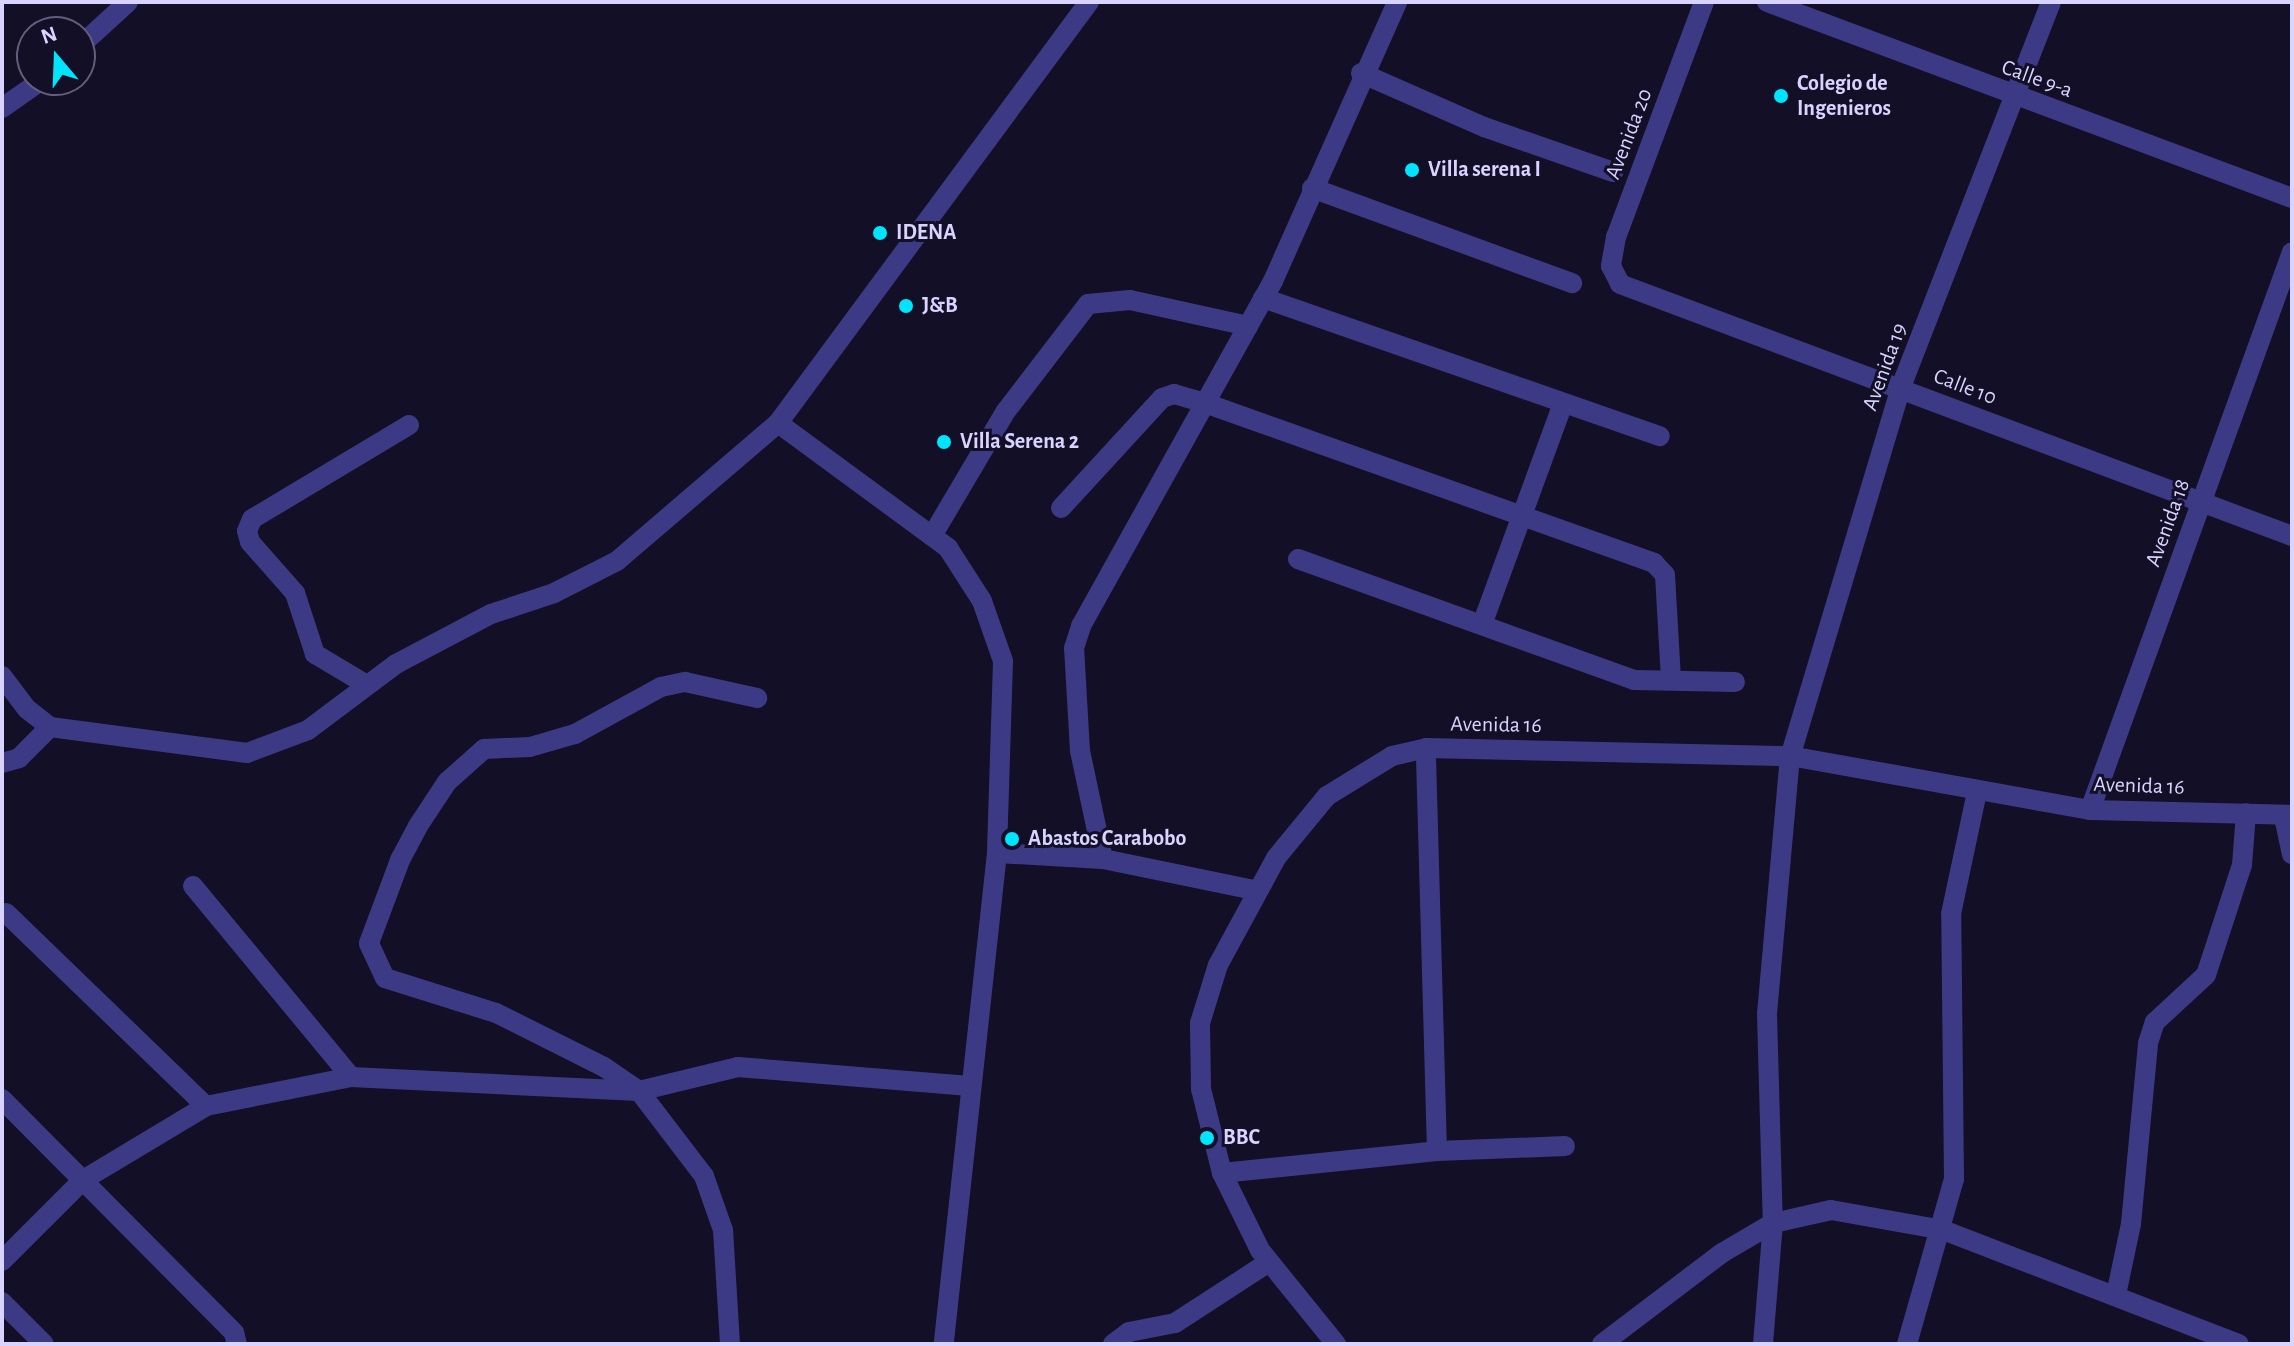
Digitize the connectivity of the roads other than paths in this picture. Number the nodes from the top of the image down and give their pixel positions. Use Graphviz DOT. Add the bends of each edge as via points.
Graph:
graph roads {
  1 [pos="128,2"];
  2 [pos="1089,2"];
  3 [pos="1397,2"];
  4 [pos="1704,2"];
  5 [pos="1767,2"];
  6 [pos="2051,2"];
  7 [pos="96,31"];
  8 [pos="1361,73"];
  9 [pos="19,96"];
  10 [pos="2015,97"];
  11 [pos="2,108"];
  12 [pos="1613,172"];
  13 [pos="1312,188"];
  14 [pos="2292,198"];
  15 [pos="2292,252"];
  16 [pos="1572,283"];
  17 [pos="1620,284"];
  18 [pos="1263,298"];
  19 [pos="1248,326"];
  20 [pos="1901,387"];
  21 [pos="1205,403"];
  22 [pos="1563,403"];
  23 [pos="778,423"];
  24 [pos="409,425"];
  25 [pos="1660,436"];
  26 [pos="2200,504"];
  27 [pos="1061,508"];
  28 [pos="1525,515"];
  29 [pos="932,536"];
  30 [pos="2292,536"];
  31 [pos="1298,559"];
  32 [pos="1483,622"];
  33 [pos="2,676"];
  34 [pos="1671,680"];
  35 [pos="1735,682"];
  36 [pos="367,685"];
  37 [pos="757,698"];
  38 [pos="50,727"];
  39 [pos="1426,748"];
  40 [pos="1790,756"];
  41 [pos="2,763"];
  42 [pos="1977,792"];
  43 [pos="2090,810"];
  44 [pos="2246,813"];
  45 [pos="2288,816"];
  46 [pos="997,853"];
  47 [pos="2292,854"];
  48 [pos="1103,859"];
  49 [pos="193,886"];
  50 [pos="1254,890"];
  51 [pos="6,913"];
  52 [pos="351,1077"];
  53 [pos="969,1086"];
  54 [pos="639,1091"];
  55 [pos="2,1099"];
  56 [pos="206,1106"];
  57 [pos="1565,1146"];
  58 [pos="1437,1151"];
  59 [pos="1222,1173"];
  60 [pos="83,1180"];
  61 [pos="1773,1223"];
  62 [pos="1943,1230"];
  63 [pos="2,1261"];
  64 [pos="1269,1262"];
  65 [pos="2116,1295"];
  66 [pos="2,1302"];
  67 [pos="1327,1340"];
  68 [pos="44,1344"];
  69 [pos="237,1344"];
  70 [pos="730,1344"];
  71 [pos="944,1344"];
  72 [pos="1113,1344"];
  73 [pos="1602,1344"];
  74 [pos="1763,1344"];
  75 [pos="1907,1344"];
  76 [pos="2239,1344"];
  1 -- 7 [label="street"];
  2 -- 23 [label="street"];
  3 -- 8 [label="street"];
  4 -- 17 [label="street, Avenida 20" via="1616,237 1611,266"];
  5 -- 10 [label="street, Calle 9-a"];
  6 -- 10 [label="street, Avenida 19"];
  8 -- 12 [label="street" via="1484,127"];
  8 -- 13 [label="street"];
  9 -- 11 [label="street"];
  10 -- 14 [label="street, Calle 9-a"];
  10 -- 20 [label="street, Avenida 19"];
  13 -- 16 [label="street"];
  13 -- 18 [label="street"];
  15 -- 26 [label="street, Avenida 18"];
  17 -- 20 [label="street, Calle 10"];
  18 -- 19 [label="street"];
  18 -- 22 [label="street"];
  19 -- 21 [label="street"];
  19 -- 29 [label="street" via="1130,300 1088,304 1006,411"];
  20 -- 26 [label="street, Calle 10"];
  20 -- 40 [label="street, Avenida 19"];
  21 -- 27 [label="street" via="1174,394 1162,398"];
  21 -- 28 [label="street"];
  21 -- 48 [label="street" via="1081,626 1074,648 1080,751"];
  22 -- 25 [label="street"];
  22 -- 28 [label="street"];
  23 -- 29 [label="street"];
  23 -- 36 [label="street" via="617,561 554,593 491,614"];
  24 -- 36 [label="street" via="252,519 247,531 250,542 295,593 315,654"];
  26 -- 30 [label="street, Calle 10"];
  26 -- 43 [label="street, Avenida 18"];
  28 -- 32 [label="street"];
  28 -- 34 [label="street" via="1654,563 1665,575"];
  29 -- 46 [label="street" via="948,548 982,601 1003,661"];
  31 -- 32 [label="street"];
  32 -- 34 [label="street" via="1634,680"];
  33 -- 38 [label="street" via="27,709"];
  34 -- 35 [label="street"];
  36 -- 38 [label="street" via="308,730 247,753"];
  37 -- 54 [label="street" via="685,682 661,687 575,734 530,747 484,749 447,782 418,826 369,943 385,978 496,1013 604,1067"];
  38 -- 41 [label="street" via="19,758"];
  39 -- 40 [label="street, Avenida 16"];
  39 -- 50 [label="street, Avenida 16" via="1392,756 1327,796"];
  39 -- 58 [label="street"];
  40 -- 42 [label="street, Avenida 16"];
  40 -- 61 [label="street, Avenida 19" via="1767,1014"];
  42 -- 43 [label="street, Avenida 16"];
  42 -- 62 [label="street" via="1951,914 1954,1179"];
  43 -- 44 [label="street, Avenida 16"];
  44 -- 45 [label="street, Avenida 16"];
  44 -- 65 [label="street" via="2242,865 2206,975 2155,1022 2148,1043 2131,1224"];
  45 -- 47 [label="street"];
  46 -- 48 [label="street"];
  46 -- 53 [label="street"];
  48 -- 50 [label="street"];
  49 -- 52 [label="street"];
  50 -- 59 [label="street, Avenida 16" via="1218,965 1200,1023 1201,1089"];
  51 -- 56 [label="street"];
  52 -- 54 [label="street"];
  52 -- 56 [label="street"];
  53 -- 54 [label="street" via="738,1067"];
  53 -- 71 [label="street"];
  54 -- 70 [label="street" via="704,1176 723,1230"];
  55 -- 60 [label="street"];
  56 -- 60 [label="street"];
  57 -- 58 [label="street"];
  58 -- 59 [label="street"];
  59 -- 64 [label="street, Avenida 16"];
  60 -- 63 [label="street"];
  60 -- 69 [label="street" via="234,1333"];
  61 -- 62 [label="street" via="1831,1210"];
  61 -- 73 [label="street" via="1722,1253"];
  61 -- 74 [label="street, Avenida 19"];
  62 -- 65 [label="street"];
  62 -- 75 [label="street"];
  64 -- 67 [label="street, Avenida 16"];
  64 -- 72 [label="street" via="1175,1323 1129,1332"];
  65 -- 76 [label="street"];
  66 -- 68 [label="street"];
}
